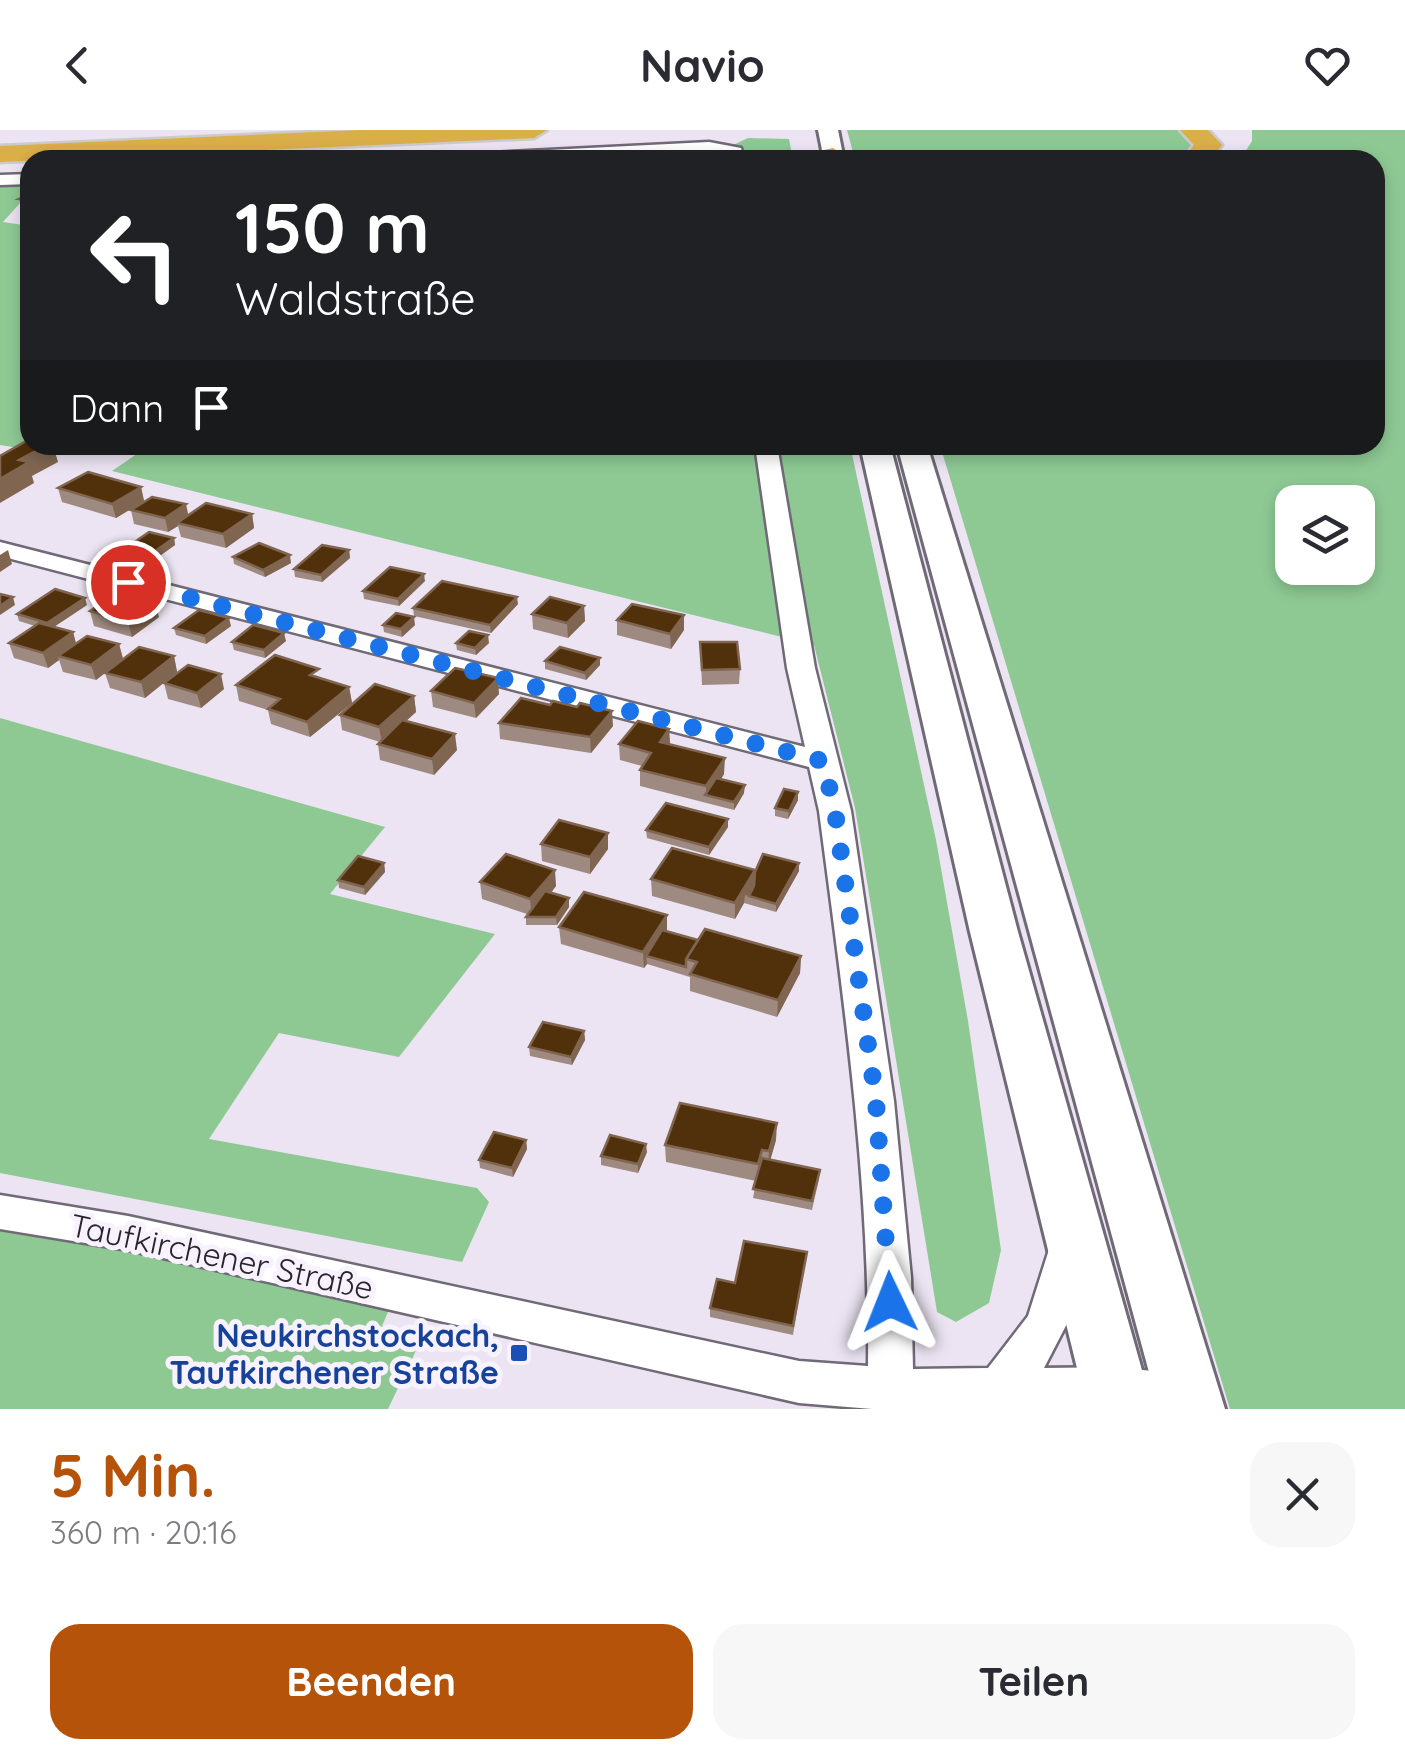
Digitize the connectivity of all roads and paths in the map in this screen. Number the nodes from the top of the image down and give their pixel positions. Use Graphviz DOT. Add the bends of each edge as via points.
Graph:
graph roads {
  1 [pos="350,130"];
  2 [pos="534,130"];
  3 [pos="1193,130"];
  4 [pos="0,145"];
  5 [pos="89,150"];
  6 [pos="630,150"];
  7 [pos="734,150"];
  8 [pos="1204,150"];
  9 [pos="768,455"];
  10 [pos="878,455"];
  11 [pos="915,455"];
  12 [pos="0,549"];
  13 [pos="823,761"];
  14 [pos="0,1212"];
  15 [pos="1072,1231"];
  16 [pos="899,1396"];
  17 [pos="991,1399"];
  18 [pos="1117,1399"];
  19 [pos="1191,1404"];
  1 -- 4 [label="highway"];
  2 -- 5 [label="highway"];
  3 -- 8 [label="highway" via="1209,145"];
  6 -- 7 [label="street"];
  9 -- 13 [label="street" via="801,668"];
  10 -- 15 [label="main road"];
  11 -- 19 [label="main road"];
  12 -- 13 [label="street"];
  13 -- 16 [label="street" via="838,830 886,1198"];
  14 -- 16 [label="street, Taufkirchener Straße" via="128,1232 799,1382"];
  15 -- 17 [label="street" via="1056,1304 1035,1351"];
  15 -- 18 [label="main road"];
  16 -- 17 [label="street, Taufkirchener Straße"];
  17 -- 18 [label="street, Taufkirchener Straße"];
  18 -- 19 [label="street, Taufkirchener Straße"];
}
